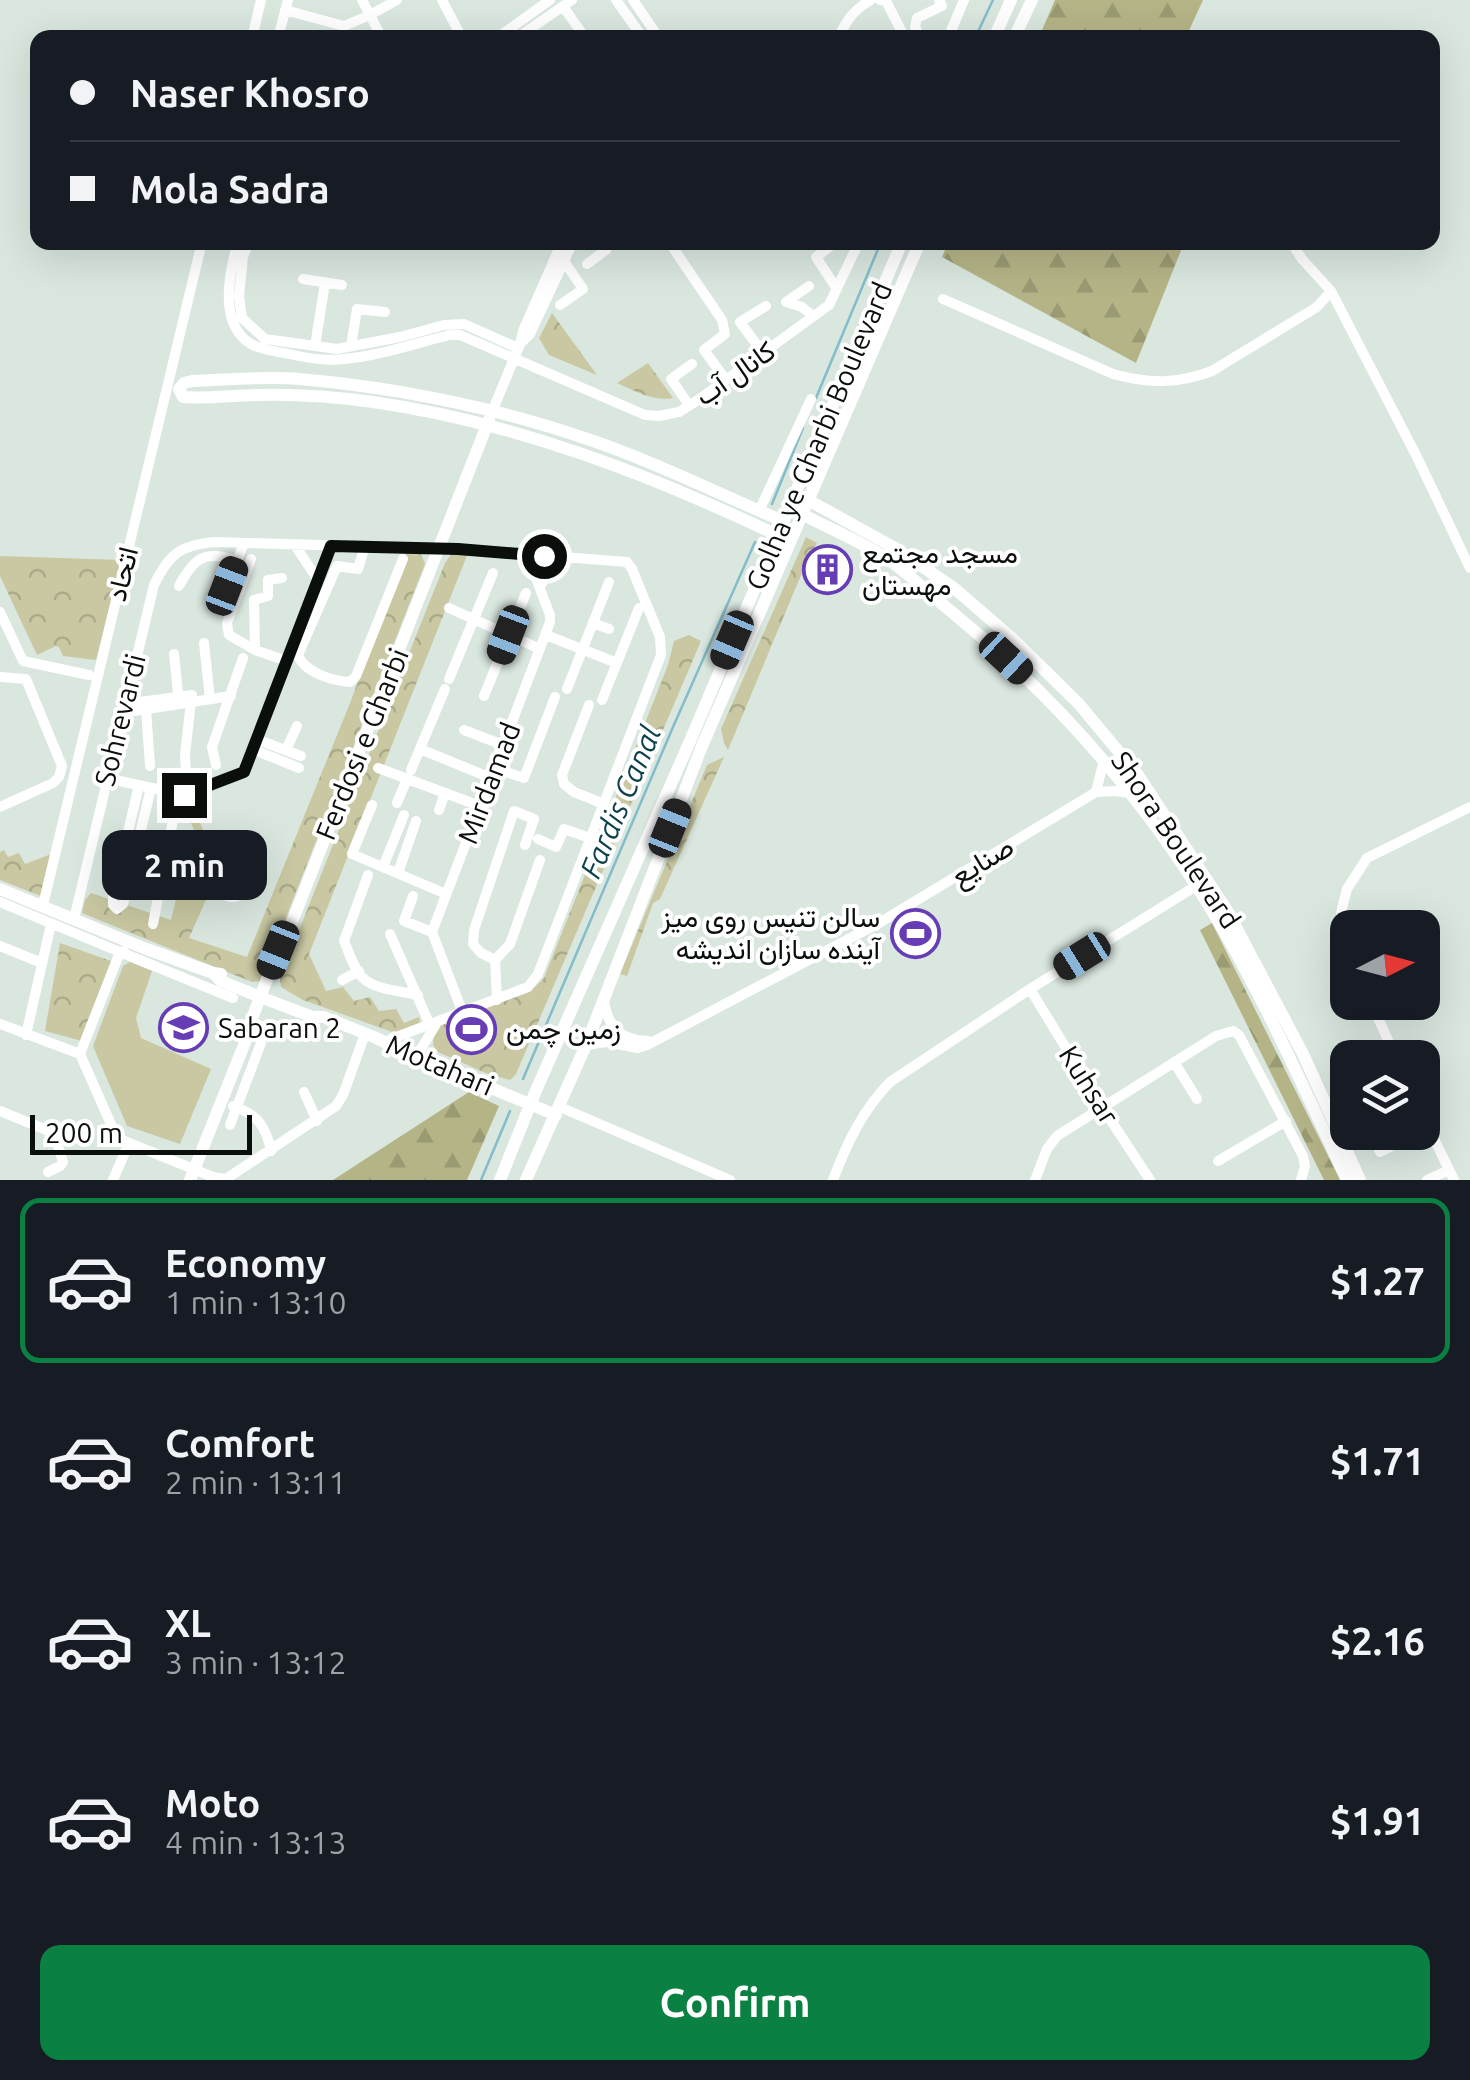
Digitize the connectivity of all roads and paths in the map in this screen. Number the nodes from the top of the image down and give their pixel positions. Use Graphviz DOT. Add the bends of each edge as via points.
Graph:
graph roads {
  1 [pos="261,0"];
  2 [pos="362,0"];
  3 [pos="397,0"];
  4 [pos="442,0"];
  5 [pos="550,0"];
  6 [pos="616,0"];
  7 [pos="633,0"];
  8 [pos="871,0"];
  9 [pos="880,0"];
  10 [pos="939,0"];
  11 [pos="1032,0"];
  12 [pos="568,3"];
  13 [pos="959,4"];
  14 [pos="1009,4"];
  15 [pos="286,5"];
  16 [pos="370,15"];
  17 [pos="254,30"];
  18 [pos="280,30"];
  19 [pos="378,30"];
  20 [pos="458,30"];
  21 [pos="508,30"];
  22 [pos="529,30"];
  23 [pos="580,30"];
  24 [pos="637,30"];
  25 [pos="654,30"];
  26 [pos="842,30"];
  27 [pos="901,30"];
  28 [pos="917,30"];
  29 [pos="951,30"];
  30 [pos="995,30"];
  31 [pos="1018,30"];
  32 [pos="200,250"];
  33 [pos="236,250"];
  34 [pos="246,250"];
  35 [pos="558,250"];
  36 [pos="569,250"];
  37 [pos="606,250"];
  38 [pos="674,250"];
  39 [pos="825,250"];
  40 [pos="855,250"];
  41 [pos="899,250"];
  42 [pos="917,250"];
  43 [pos="1296,250"];
  44 [pos="564,262"];
  45 [pos="587,264"];
  46 [pos="302,279"];
  47 [pos="324,283"];
  48 [pos="342,285"];
  49 [pos="809,286"];
  50 [pos="837,289"];
  51 [pos="1332,291"];
  52 [pos="944,299"];
  53 [pos="560,305"];
  54 [pos="766,306"];
  55 [pos="385,312"];
  56 [pos="814,316"];
  57 [pos="315,346"];
  58 [pos="351,346"];
  59 [pos="518,350"];
  60 [pos="762,353"];
  61 [pos="692,364"];
  62 [pos="726,380"];
  63 [pos="842,383"];
  64 [pos="856,390"];
  65 [pos="810,399"];
  66 [pos="689,405"];
  67 [pos="490,418"];
  68 [pos="808,500"];
  69 [pos="802,514"];
  70 [pos="756,517"];
  71 [pos="783,521"];
  72 [pos="777,535"];
  73 [pos="244,542"];
  74 [pos="294,544"];
  75 [pos="331,546"];
  76 [pos="364,546"];
  77 [pos="440,548"];
  78 [pos="527,555"];
  79 [pos="560,557"];
  80 [pos="250,559"];
  81 [pos="403,559"];
  82 [pos="237,561"];
  83 [pos="1470,568"];
  84 [pos="493,573"];
  85 [pos="282,578"];
  86 [pos="318,580"];
  87 [pos="610,582"];
  88 [pos="179,586"];
  89 [pos="227,586"];
  90 [pos="540,586"];
  91 [pos="526,593"];
  92 [pos="602,600"];
  93 [pos="618,607"];
  94 [pos="449,608"];
  95 [pos="639,608"];
  96 [pos="0,612"];
  97 [pos="473,619"];
  98 [pos="593,624"];
  99 [pos="609,629"];
  100 [pos="508,635"];
  101 [pos="546,635"];
  102 [pos="204,642"];
  103 [pos="739,642"];
  104 [pos="255,650"];
  105 [pos="540,650"];
  106 [pos="583,650"];
  107 [pos="174,654"];
  108 [pos="243,658"];
  109 [pos="23,661"];
  110 [pos="286,661"];
  111 [pos="617,663"];
  112 [pos="89,675"];
  113 [pos="0,677"];
  114 [pos="22,677"];
  115 [pos="568,689"];
  116 [pos="232,693"];
  117 [pos="210,696"];
  118 [pos="484,696"];
  119 [pos="555,697"];
  120 [pos="602,700"];
  121 [pos="183,701"];
  122 [pos="589,705"];
  123 [pos="122,709"];
  124 [pos="146,709"];
  125 [pos="296,726"];
  126 [pos="464,730"];
  127 [pos="254,744"];
  128 [pos="503,745"];
  129 [pos="286,750"];
  130 [pos="420,750"];
  131 [pos="1104,760"];
  132 [pos="216,765"];
  133 [pos="150,766"];
  134 [pos="378,768"];
  135 [pos="492,773"];
  136 [pos="409,774"];
  137 [pos="186,775"];
  138 [pos="106,778"];
  139 [pos="146,786"];
  140 [pos="1096,792"];
  141 [pos="445,793"];
  142 [pos="178,794"];
  143 [pos="1131,794"];
  144 [pos="397,803"];
  145 [pos="604,804"];
  146 [pos="372,805"];
  147 [pos="480,806"];
  148 [pos="0,807"];
  149 [pos="1470,808"];
  150 [pos="438,810"];
  151 [pos="404,815"];
  152 [pos="416,821"];
  153 [pos="590,838"];
  154 [pos="538,839"];
  155 [pos="525,845"];
  156 [pos="540,860"];
  157 [pos="133,863"];
  158 [pos="383,867"];
  159 [pos="163,870"];
  160 [pos="398,873"];
  161 [pos="368,875"];
  162 [pos="1196,886"];
  163 [pos="0,889"];
  164 [pos="446,894"];
  165 [pos="413,896"];
  166 [pos="0,902"];
  167 [pos="42,906"];
  168 [pos="1342,910"];
  169 [pos="74,918"];
  170 [pos="51,924"];
  171 [pos="152,924"];
  172 [pos="432,932"];
  173 [pos="390,934"];
  174 [pos="0,946"];
  175 [pos="144,948"];
  176 [pos="120,952"];
  177 [pos="494,960"];
  178 [pos="42,964"];
  179 [pos="358,972"];
  180 [pos="342,980"];
  181 [pos="1030,988"];
  182 [pos="265,994"];
  183 [pos="418,995"];
  184 [pos="604,996"];
  185 [pos="233,998"];
  186 [pos="496,1000"];
  187 [pos="462,1011"];
  188 [pos="434,1022"];
  189 [pos="0,1024"];
  190 [pos="26,1034"];
  191 [pos="370,1036"];
  192 [pos="654,1041"];
  193 [pos="262,1042"];
  194 [pos="390,1042"];
  195 [pos="586,1045"];
  196 [pos="80,1054"];
  197 [pos="417,1054"];
  198 [pos="1174,1062"];
  199 [pos="304,1092"];
  200 [pos="510,1095"];
  201 [pos="532,1099"];
  202 [pos="1197,1099"];
  203 [pos="220,1104"];
  204 [pos="1325,1104"];
  205 [pos="1330,1104"];
  206 [pos="237,1107"];
  207 [pos="1102,1108"];
  208 [pos="0,1110"];
  209 [pos="558,1111"];
  210 [pos="1330,1115"];
  211 [pos="317,1120"];
  212 [pos="524,1121"];
  213 [pos="1286,1121"];
  214 [pos="230,1125"];
  215 [pos="129,1142"];
  216 [pos="271,1150"];
  217 [pos="1346,1150"];
  218 [pos="1439,1150"];
  219 [pos="1218,1161"];
  220 [pos="48,1172"];
  221 [pos="192,1175"];
  222 [pos="716,1177"];
  223 [pos="1451,1177"];
  224 [pos="113,1180"];
  225 [pos="500,1180"];
  226 [pos="526,1180"];
  227 [pos="730,1180"];
  228 [pos="833,1180"];
  229 [pos="1035,1180"];
  230 [pos="1150,1180"];
  231 [pos="1300,1180"];
  232 [pos="1346,1180"];
  233 [pos="1360,1180"];
  234 [pos="1427,1180"];
  1 -- 17 [label="street"];
  2 -- 16 [label="street"];
  3 -- 16 [label="street"];
  4 -- 20 [label="street"];
  5 -- 21 [label="street"];
  6 -- 24 [label="street"];
  7 -- 25 [label="street"];
  8 -- 26 [label="street" via="856,8"];
  9 -- 27 [label="street"];
  10 -- 28 [label="street" via="942,6 917,18"];
  11 -- 31 [label="main road"];
  12 -- 22 [label="street"];
  12 -- 23 [label="street"];
  13 -- 29 [label="street"];
  14 -- 30 [label="main road"];
  15 -- 16 [label="street" via="344,26"];
  15 -- 18 [label="street"];
  16 -- 19 [label="street"];
  32 -- 167 [label="street, اتحاد"];
  33 -- 59 [label="street" via="230,312 250,344 339,360 450,335"];
  34 -- 57 [label="street" via="242,318 264,339"];
  35 -- 59 [label="street"];
  36 -- 44 [label="street"];
  37 -- 45 [label="street"];
  38 -- 62 [label="street" via="722,320 725,334 704,350"];
  39 -- 50 [label="street" via="816,257"];
  40 -- 50 [label="street, کانال آب"];
  41 -- 63 [label="main road, Golha ye Gharbi Boulevard"];
  42 -- 64 [label="main road, Golha ye Gharbi Boulevard"];
  43 -- 51 [label="street"];
  44 -- 53 [label="street" via="583,289"];
  44 -- 59 [label="street"];
  46 -- 47 [label="street"];
  47 -- 48 [label="street"];
  47 -- 57 [label="street"];
  49 -- 56 [label="street" via="786,302"];
  50 -- 56 [label="street, کانال آب"];
  51 -- 52 [label="street" via="1212,371 1159,382 1114,374"];
  51 -- 83 [label="street"];
  54 -- 60 [label="street" via="740,322"];
  55 -- 58 [label="street" via="356,309"];
  56 -- 60 [label="street, کانال آب"];
  57 -- 58 [label="street"];
  58 -- 59 [label="street" via="455,324 473,326"];
  59 -- 66 [label="street, کانال آب" via="645,414"];
  59 -- 67 [label="street"];
  60 -- 62 [label="street, کانال آب"];
  61 -- 66 [label="street" via="671,379"];
  62 -- 66 [label="street, کانال آب"];
  63 -- 64 [label="main road" via="854,382"];
  63 -- 71 [label="main road, Golha ye Gharbi Boulevard"];
  64 -- 68 [label="main road, Golha ye Gharbi Boulevard"];
  65 -- 70 [label="street"];
  67 -- 67 [label="main road" via="417,395 296,379 192,381 179,389 183,397 372,402"];
  67 -- 70 [label="main road" via="600,443 688,477"];
  67 -- 77 [label="main road, Ferdosi e Gharbi"];
  68 -- 69 [label="main road, Golha ye Gharbi Boulevard"];
  68 -- 204 [label="main road, Shora Boulevard" via="954,588 1079,704 1138,774 1216,894"];
  69 -- 103 [label="main road, Golha ye Gharbi Boulevard"];
  69 -- 131 [label="main road, Shora Boulevard" via="888,560 1022,674"];
  70 -- 71 [label="main road"];
  70 -- 72 [label="main road"];
  71 -- 72 [label="main road, Golha ye Gharbi Boulevard"];
  72 -- 103 [label="main road, Golha ye Gharbi Boulevard"];
  73 -- 74 [label="street, Sohrevardi"];
  73 -- 82 [label="street"];
  73 -- 123 [label="street, Sohrevardi" via="203,543 167,560 154,585"];
  74 -- 75 [label="street, Sohrevardi"];
  74 -- 86 [label="street"];
  75 -- 76 [label="street, Sohrevardi"];
  75 -- 86 [label="street"];
  76 -- 77 [label="street, Sohrevardi"];
  76 -- 81 [label="street" via="358,569 337,566 298,655 305,668 342,682 356,676"];
  77 -- 78 [label="street, Sohrevardi"];
  77 -- 182 [label="main road, Ferdosi e Gharbi"];
  78 -- 79 [label="street, Sohrevardi"];
  78 -- 90 [label="street, Mirdamad"];
  79 -- 90 [label="street"];
  79 -- 145 [label="street, Sohrevardi" via="627,562 662,646"];
  80 -- 104 [label="street" via="228,623 229,635"];
  82 -- 88 [label="street" via="200,559"];
  82 -- 89 [label="street"];
  84 -- 97 [label="street"];
  85 -- 104 [label="street" via="268,580 268,596 254,600"];
  86 -- 110 [label="street"];
  87 -- 92 [label="street"];
  90 -- 101 [label="street, Mirdamad" via="550,614"];
  91 -- 100 [label="street"];
  92 -- 93 [label="street"];
  92 -- 98 [label="street"];
  94 -- 97 [label="street"];
  95 -- 111 [label="street"];
  96 -- 109 [label="street"];
  97 -- 100 [label="street"];
  97 -- 130 [label="street"];
  98 -- 99 [label="street"];
  98 -- 106 [label="street"];
  100 -- 105 [label="street"];
  100 -- 118 [label="street"];
  101 -- 105 [label="street, Mirdamad"];
  101 -- 106 [label="street"];
  102 -- 117 [label="street"];
  103 -- 184 [label="main road, Golha ye Gharbi Boulevard"];
  103 -- 201 [label="main road, Golha ye Gharbi Boulevard"];
  104 -- 110 [label="street"];
  105 -- 128 [label="street, Mirdamad"];
  106 -- 111 [label="street"];
  106 -- 115 [label="street"];
  107 -- 121 [label="street"];
  108 -- 116 [label="street"];
  109 -- 112 [label="street"];
  109 -- 114 [label="street"];
  110 -- 127 [label="street"];
  111 -- 120 [label="street"];
  113 -- 114 [label="street"];
  114 -- 148 [label="street" via="62,766 53,783"];
  116 -- 117 [label="street"];
  116 -- 132 [label="street" via="212,748"];
  117 -- 121 [label="street"];
  119 -- 135 [label="street" via="524,778"];
  121 -- 123 [label="street"];
  121 -- 124 [label="street"];
  121 -- 137 [label="street"];
  122 -- 145 [label="street" via="562,774 574,792"];
  123 -- 124 [label="street"];
  123 -- 138 [label="street, Sohrevardi"];
  124 -- 133 [label="street"];
  125 -- 129 [label="street"];
  126 -- 128 [label="street"];
  127 -- 129 [label="street"];
  127 -- 129 [label="street" via="300,762"];
  127 -- 142 [label="street" via="244,772"];
  128 -- 135 [label="street, Mirdamad"];
  130 -- 135 [label="street"];
  130 -- 136 [label="street"];
  131 -- 140 [label="street"];
  131 -- 143 [label="main road, Shora Boulevard"];
  134 -- 136 [label="street"];
  135 -- 147 [label="street, Mirdamad"];
  136 -- 141 [label="street"];
  136 -- 144 [label="street"];
  138 -- 139 [label="street"];
  138 -- 169 [label="street, Sohrevardi"];
  139 -- 142 [label="street"];
  139 -- 157 [label="street"];
  139 -- 157 [label="street" via="113,896 117,909"];
  140 -- 143 [label="street"];
  140 -- 192 [label="street, صنایع" via="879,924"];
  141 -- 147 [label="street"];
  141 -- 150 [label="street"];
  142 -- 159 [label="street"];
  143 -- 162 [label="main road, Shora Boulevard"];
  145 -- 153 [label="street"];
  146 -- 158 [label="street" via="352,854"];
  147 -- 164 [label="street, Mirdamad"];
  149 -- 168 [label="street" via="1367,858"];
  151 -- 158 [label="street"];
  152 -- 160 [label="street"];
  153 -- 154 [label="street" via="564,829 556,847"];
  153 -- 186 [label="street" via="538,974 528,987"];
  155 -- 177 [label="street" via="534,819 514,812 474,930 473,944"];
  156 -- 177 [label="street" via="510,944"];
  157 -- 159 [label="street"];
  158 -- 160 [label="street"];
  159 -- 171 [label="street"];
  160 -- 164 [label="street"];
  161 -- 179 [label="street" via="344,941"];
  162 -- 181 [label="street"];
  162 -- 232 [label="main road, Shora Boulevard" via="1292,1062"];
  163 -- 167 [label="main road, Motahari"];
  164 -- 172 [label="street, Mirdamad"];
  165 -- 172 [label="street" via="404,921"];
  166 -- 170 [label="street"];
  167 -- 169 [label="main road, Motahari"];
  169 -- 175 [label="main road, Motahari"];
  170 -- 176 [label="street"];
  170 -- 178 [label="street"];
  172 -- 187 [label="street"];
  173 -- 183 [label="street"];
  174 -- 178 [label="street"];
  175 -- 176 [label="street"];
  175 -- 182 [label="main road, Motahari"];
  176 -- 185 [label="street"];
  176 -- 196 [label="street"];
  177 -- 186 [label="street"];
  178 -- 190 [label="street"];
  179 -- 180 [label="street"];
  179 -- 183 [label="street" via="374,985"];
  181 -- 207 [label="street, Kuhsar"];
  181 -- 228 [label="street" via="890,1082 860,1119"];
  182 -- 191 [label="main road, Motahari"];
  182 -- 203 [label="main road, Ferdosi e Gharbi"];
  183 -- 188 [label="street"];
  184 -- 192 [label="street" via="606,1016 620,1034"];
  184 -- 195 [label="main road, Golha ye Gharbi Boulevard"];
  186 -- 187 [label="street"];
  187 -- 188 [label="street"];
  188 -- 194 [label="street"];
  188 -- 197 [label="street"];
  189 -- 190 [label="street"];
  190 -- 196 [label="street"];
  191 -- 194 [label="main road, Motahari"];
  191 -- 211 [label="street" via="343,1095"];
  192 -- 195 [label="street" via="638,1048"];
  193 -- 206 [label="street"];
  194 -- 197 [label="main road, Motahari"];
  195 -- 209 [label="main road, Golha ye Gharbi Boulevard"];
  196 -- 215 [label="street" via="118,1138"];
  197 -- 200 [label="main road, Motahari"];
  197 -- 201 [label="main road"];
  198 -- 202 [label="street"];
  198 -- 207 [label="street"];
  198 -- 213 [label="street" via="1233,1031"];
  199 -- 211 [label="street"];
  200 -- 201 [label="main road, Motahari"];
  200 -- 212 [label="main road"];
  201 -- 209 [label="main road, Motahari"];
  201 -- 212 [label="main road, Golha ye Gharbi Boulevard"];
  203 -- 206 [label="street"];
  203 -- 221 [label="main road, Ferdosi e Gharbi"];
  204 -- 205 [label="street"];
  204 -- 210 [label="main road, Shora Boulevard"];
  206 -- 214 [label="street"];
  206 -- 216 [label="street" via="259,1119"];
  207 -- 229 [label="street" via="1052,1142"];
  207 -- 230 [label="street, Kuhsar"];
  208 -- 220 [label="street" via="54,1133 63,1162"];
  209 -- 222 [label="street"];
  209 -- 226 [label="main road, Golha ye Gharbi Boulevard"];
  211 -- 216 [label="street"];
  212 -- 225 [label="main road, Golha ye Gharbi Boulevard"];
  213 -- 219 [label="street"];
  213 -- 231 [label="street" via="1303,1156"];
  215 -- 221 [label="street"];
  215 -- 224 [label="street"];
  216 -- 221 [label="street" via="226,1179"];
  217 -- 233 [label="main road, Shora Boulevard"];
  218 -- 223 [label="street"];
  222 -- 227 [label="street"];
  223 -- 234 [label="street"];
}
